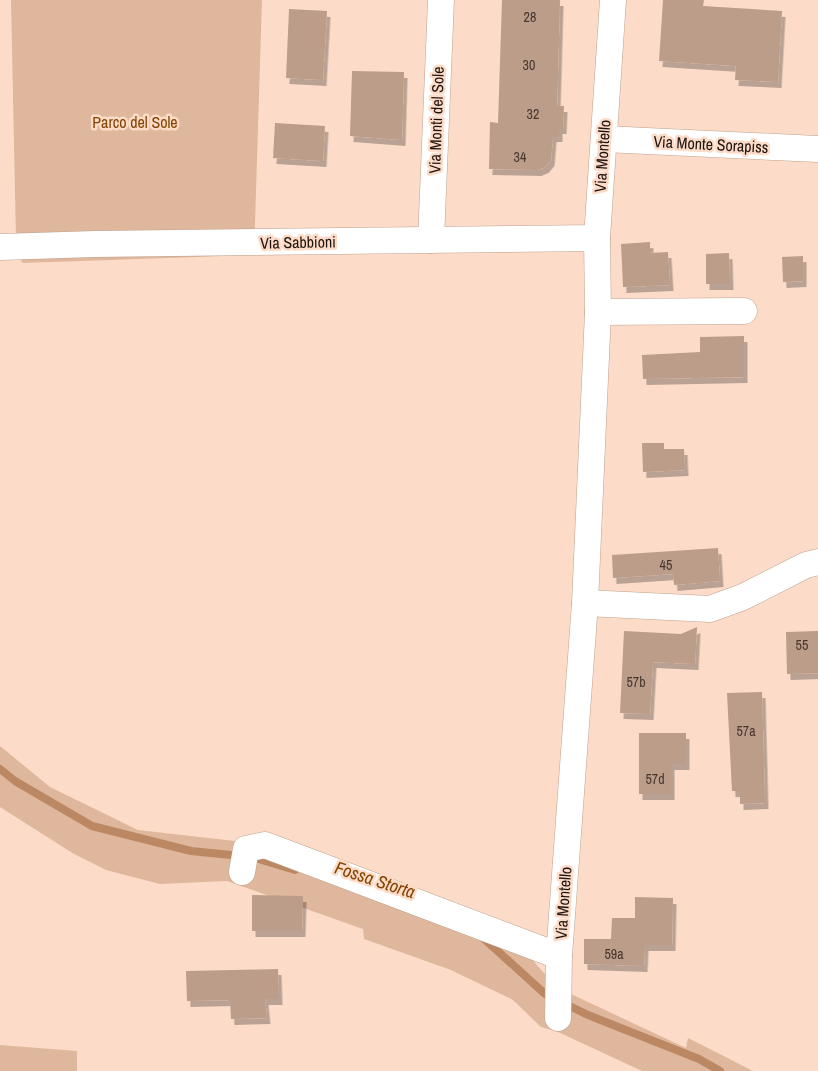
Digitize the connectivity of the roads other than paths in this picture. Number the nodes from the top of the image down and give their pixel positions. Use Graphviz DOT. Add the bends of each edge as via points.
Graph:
graph roads {
  1 [pos="441,0"];
  2 [pos="613,0"];
  3 [pos="604,138"];
  4 [pos="818,149"];
  5 [pos="597,238"];
  6 [pos="431,240"];
  7 [pos="0,247"];
  8 [pos="744,311"];
  9 [pos="598,312"];
  10 [pos="818,562"];
  11 [pos="585,603"];
  12 [pos="244,860"];
  13 [pos="559,956"];
  14 [pos="558,1016"];
  1 -- 6 [label="street, Via Monti del Sole"];
  2 -- 3 [label="street, Via Montello"];
  3 -- 4 [label="street, Via Monte Sorapiss"];
  3 -- 5 [label="street, Via Montello"];
  5 -- 6 [label="street, Via Sabbioni"];
  5 -- 9 [label="street, Via Montello"];
  6 -- 7 [label="street, Via Sabbioni"];
  8 -- 9 [label="street"];
  9 -- 11 [label="street, Via Montello"];
  10 -- 11 [label="street" via="710,609"];
  11 -- 13 [label="street, Via Montello"];
  12 -- 13 [label="street, Via Montello" via="264,845"];
  13 -- 14 [label="street"];
}
